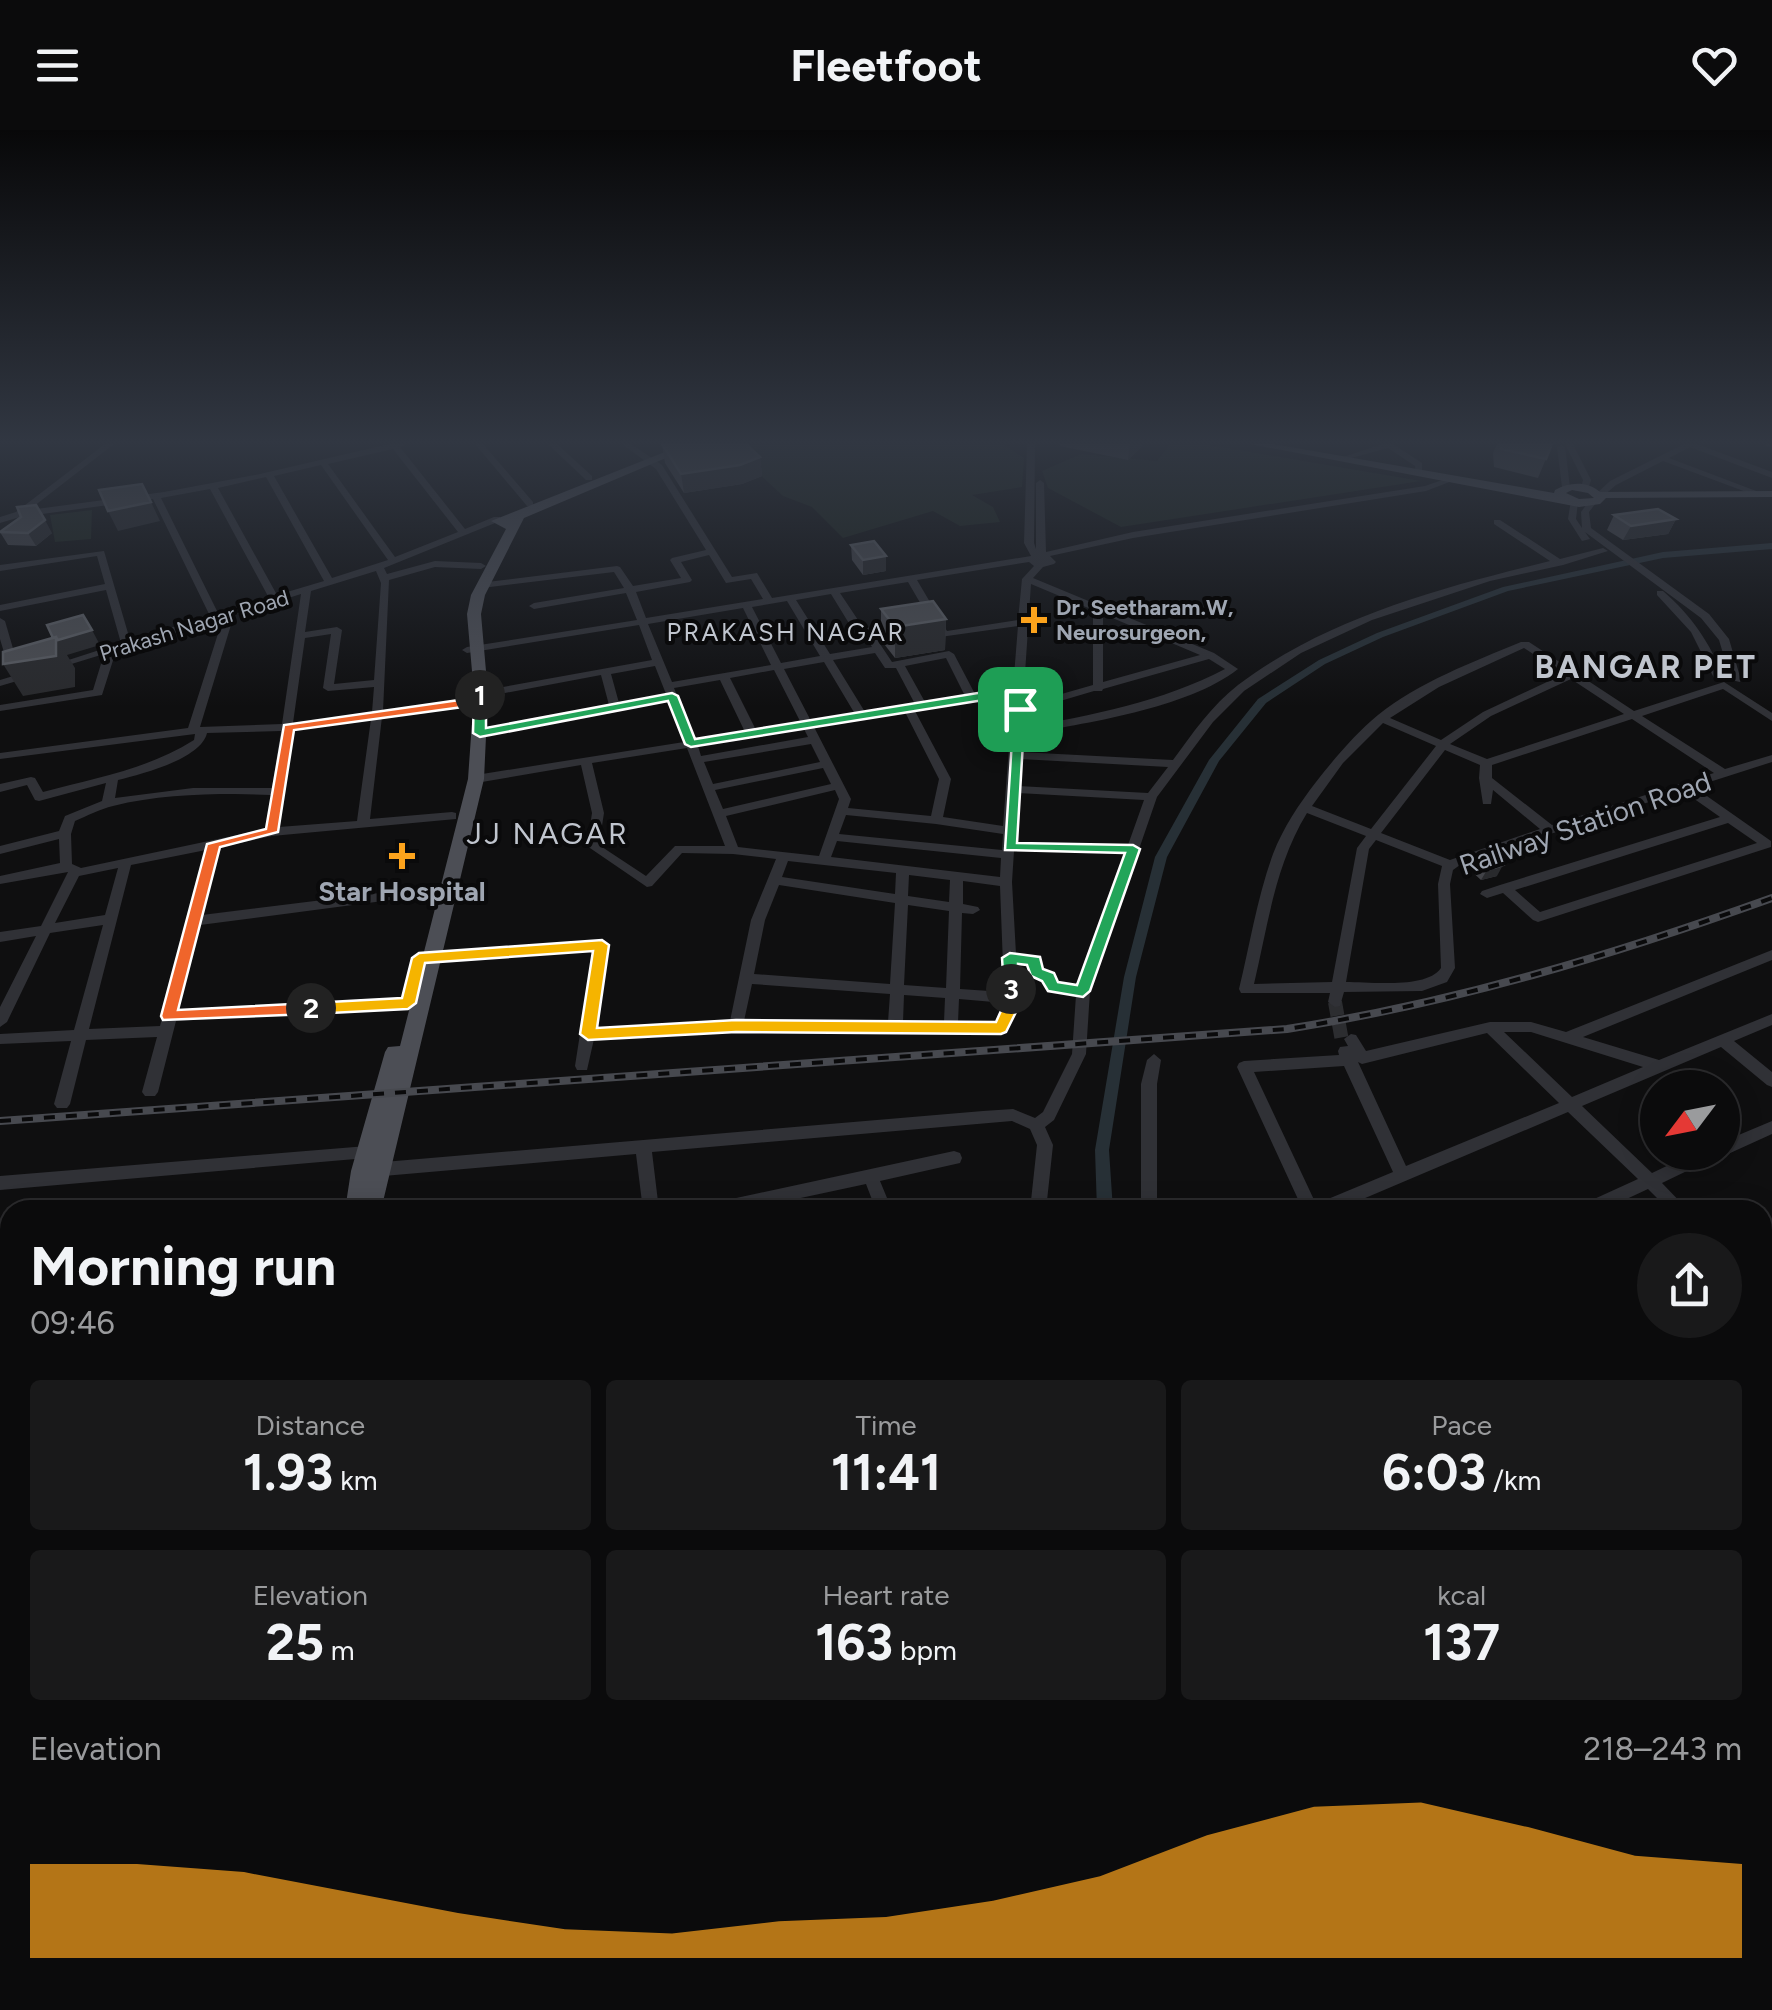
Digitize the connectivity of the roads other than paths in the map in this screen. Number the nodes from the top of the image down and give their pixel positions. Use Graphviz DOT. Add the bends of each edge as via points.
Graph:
graph roads {
  1 [pos="174,532"];
  2 [pos="238,532"];
  3 [pos="301,532"];
  4 [pos="373,532"];
  5 [pos="471,532"];
  6 [pos="503,532"];
  7 [pos="699,532"];
  8 [pos="1030,532"];
  9 [pos="1154,532"];
  10 [pos="1178,532"];
  11 [pos="1512,532"];
  12 [pos="1580,532"];
  13 [pos="1590,532"];
  14 [pos="464,534"];
  15 [pos="1607,550"];
  16 [pos="711,552"];
  17 [pos="1040,559"];
  18 [pos="393,561"];
  19 [pos="1560,562"];
  20 [pos="0,568"];
  21 [pos="381,572"];
  22 [pos="482,576"];
  23 [pos="910,577"];
  24 [pos="1649,577"];
  25 [pos="1028,579"];
  26 [pos="330,583"];
  27 [pos="110,586"];
  28 [pos="630,590"];
  29 [pos="306,591"];
  30 [pos="834,591"];
  31 [pos="790,598"];
  32 [pos="275,600"];
  33 [pos="769,601"];
  34 [pos="534,606"];
  35 [pos="747,606"];
  36 [pos="0,608"];
  37 [pos="1098,609"];
  38 [pos="229,614"];
  39 [pos="216,618"];
  40 [pos="0,621"];
  41 [pos="1023,622"];
  42 [pos="644,624"];
  43 [pos="937,624"];
  44 [pos="302,634"];
  45 [pos="868,635"];
  46 [pos="127,646"];
  47 [pos="878,649"];
  48 [pos="111,650"];
  49 [pos="472,650"];
  50 [pos="1210,655"];
  51 [pos="829,658"];
  52 [pos="658,662"];
  53 [pos="899,664"];
  54 [pos="779,666"];
  55 [pos="605,670"];
  56 [pos="1572,674"];
  57 [pos="723,676"];
  58 [pos="17,677"];
  59 [pos="1730,682"];
  60 [pos="0,683"];
  61 [pos="378,683"];
  62 [pos="1021,690"];
  63 [pos="1098,690"];
  64 [pos="670,691"];
  65 [pos="475,698"];
  66 [pos="972,698"];
  67 [pos="922,706"];
  68 [pos="615,707"];
  69 [pos="1772,707"];
  70 [pos="0,708"];
  71 [pos="908,708"];
  72 [pos="1020,709"];
  73 [pos="1634,713"];
  74 [pos="377,715"];
  75 [pos="862,716"];
  76 [pos="1380,718"];
  77 [pos="1772,718"];
  78 [pos="808,724"];
  79 [pos="288,727"];
  80 [pos="197,731"];
  81 [pos="1017,732"];
  82 [pos="480,733"];
  83 [pos="752,734"];
  84 [pos="814,740"];
  85 [pos="1444,743"];
  86 [pos="691,744"];
  87 [pos="1017,755"];
  88 [pos="0,756"];
  89 [pos="1772,758"];
  90 [pos="698,760"];
  91 [pos="586,761"];
  92 [pos="1486,763"];
  93 [pos="826,764"];
  94 [pos="1176,764"];
  95 [pos="1725,775"];
  96 [pos="113,776"];
  97 [pos="1486,778"];
  98 [pos="476,779"];
  99 [pos="838,786"];
  100 [pos="1686,787"];
  101 [pos="0,788"];
  102 [pos="708,788"];
  103 [pos="1013,788"];
  104 [pos="278,792"];
  105 [pos="1152,798"];
  106 [pos="1488,801"];
  107 [pos="108,803"];
  108 [pos="1304,808"];
  109 [pos="841,811"];
  110 [pos="719,814"];
  111 [pos="452,816"];
  112 [pos="1730,818"];
  113 [pos="936,820"];
  114 [pos="363,823"];
  115 [pos="1551,830"];
  116 [pos="1010,831"];
  117 [pos="272,832"];
  118 [pos="65,834"];
  119 [pos="1373,835"];
  120 [pos="832,837"];
  121 [pos="214,844"];
  122 [pos="1133,849"];
  123 [pos="0,850"];
  124 [pos="733,850"];
  125 [pos="1009,851"];
  126 [pos="784,855"];
  127 [pos="824,860"];
  128 [pos="126,862"];
  129 [pos="1452,865"];
  130 [pos="70,868"];
  131 [pos="904,871"];
  132 [pos="957,876"];
  133 [pos="0,880"];
  134 [pos="774,880"];
  135 [pos="1006,882"];
  136 [pos="1505,888"];
  137 [pos="436,890"];
  138 [pos="1487,894"];
  139 [pos="904,900"];
  140 [pos="953,908"];
  141 [pos="974,910"];
  142 [pos="111,918"];
  143 [pos="193,921"];
  144 [pos="45,930"];
  145 [pos="0,937"];
  146 [pos="1772,955"];
  147 [pos="426,958"];
  148 [pos="1010,958"];
  149 [pos="745,978"];
  150 [pos="897,990"];
  151 [pos="1083,991"];
  152 [pos="952,994"];
  153 [pos="1337,996"];
  154 [pos="1012,998"];
  155 [pos="408,1003"];
  156 [pos="1772,1019"];
  157 [pos="0,1022"];
  158 [pos="167,1024"];
  159 [pos="736,1026"];
  160 [pos="894,1027"];
  161 [pos="1490,1027"];
  162 [pos="951,1028"];
  163 [pos="588,1034"];
  164 [pos="80,1036"];
  165 [pos="1567,1038"];
  166 [pos="0,1040"];
  167 [pos="1346,1040"];
  168 [pos="1722,1040"];
  169 [pos="1355,1059"];
  170 [pos="1154,1060"];
  171 [pos="582,1066"];
  172 [pos="1662,1067"];
  173 [pos="1772,1082"];
  174 [pos="150,1092"];
  175 [pos="62,1104"];
  176 [pos="1572,1107"];
  177 [pos="1036,1125"];
  178 [pos="1772,1127"];
  179 [pos="1740,1140"];
  180 [pos="643,1144"];
  181 [pos="368,1152"];
  182 [pos="954,1158"];
  183 [pos="1671,1170"];
  184 [pos="370,1171"];
  185 [pos="1402,1174"];
  186 [pos="871,1177"];
  187 [pos="1648,1180"];
  188 [pos="0,1182"];
  189 [pos="360,1200"];
  190 [pos="370,1200"];
  191 [pos="650,1200"];
  192 [pos="761,1200"];
  193 [pos="880,1200"];
  194 [pos="1039,1200"];
  195 [pos="1149,1200"];
  196 [pos="1305,1200"];
  197 [pos="1343,1200"];
  198 [pos="1607,1200"];
  199 [pos="1669,1200"];
  1 -- 39 [label="street"];
  2 -- 32 [label="street"];
  3 -- 26 [label="street"];
  4 -- 18 [label="street"];
  5 -- 14 [label="street, Prakash Nagar Road"];
  6 -- 22 [label="main road"];
  7 -- 16 [label="street"];
  8 -- 17 [label="street"];
  9 -- 17 [label="street"];
  10 -- 17 [label="street"];
  11 -- 19 [label="street"];
  12 -- 15 [label="street"];
  13 -- 15 [label="street"];
  14 -- 18 [label="street, Prakash Nagar Road"];
  15 -- 19 [label="street"];
  15 -- 24 [label="street"];
  16 -- 28 [label="street" via="675,560 687,580"];
  16 -- 33 [label="street" via="729,581 754,576"];
  17 -- 23 [label="street"];
  17 -- 25 [label="street"];
  18 -- 21 [label="street, Prakash Nagar Road"];
  19 -- 94 [label="street" via="1418,600 1297,651 1240,690"];
  20 -- 27 [label="street" via="101,554"];
  21 -- 22 [label="street" via="434,564"];
  21 -- 26 [label="street, Prakash Nagar Road"];
  21 -- 61 [label="street"];
  22 -- 28 [label="street" via="617,569"];
  22 -- 49 [label="main road" via="464,616"];
  23 -- 30 [label="street"];
  23 -- 43 [label="street"];
  24 -- 59 [label="street" via="1688,616"];
  24 -- 59 [label="street" via="1716,627 1728,652"];
  25 -- 37 [label="street"];
  25 -- 41 [label="street"];
  26 -- 29 [label="street, Prakash Nagar Road"];
  27 -- 36 [label="street"];
  27 -- 46 [label="street"];
  28 -- 34 [label="street"];
  28 -- 42 [label="street"];
  29 -- 32 [label="street, Prakash Nagar Road"];
  29 -- 44 [label="street"];
  30 -- 31 [label="street"];
  30 -- 45 [label="street" via="855,628"];
  31 -- 33 [label="street"];
  31 -- 51 [label="street"];
  32 -- 38 [label="street, Prakash Nagar Road"];
  33 -- 35 [label="street"];
  35 -- 42 [label="street"];
  35 -- 54 [label="street"];
  37 -- 50 [label="street"];
  37 -- 63 [label="street"];
  38 -- 39 [label="street, Prakash Nagar Road"];
  38 -- 80 [label="street"];
  39 -- 46 [label="street, Prakash Nagar Road"];
  40 -- 58 [label="street"];
  41 -- 43 [label="street" via="944,636"];
  41 -- 62 [label="street"];
  42 -- 49 [label="street"];
  42 -- 52 [label="street"];
  43 -- 45 [label="street"];
  44 -- 61 [label="street" via="337,630 328,688"];
  44 -- 79 [label="street"];
  45 -- 47 [label="street"];
  46 -- 48 [label="street, Prakash Nagar Road"];
  47 -- 51 [label="street"];
  47 -- 53 [label="street" via="889,666"];
  48 -- 58 [label="street, Prakash Nagar Road"];
  48 -- 70 [label="street" via="98,693"];
  49 -- 65 [label="main road"];
  50 -- 63 [label="street"];
  50 -- 81 [label="street" via="1233,669 1126,709"];
  51 -- 54 [label="street"];
  51 -- 75 [label="street"];
  52 -- 55 [label="street"];
  52 -- 64 [label="street"];
  53 -- 66 [label="street" via="950,654"];
  53 -- 67 [label="street"];
  54 -- 57 [label="street"];
  54 -- 78 [label="street"];
  55 -- 65 [label="street"];
  55 -- 68 [label="street"];
  56 -- 73 [label="street"];
  56 -- 76 [label="street" via="1526,644 1444,677"];
  56 -- 85 [label="street"];
  57 -- 64 [label="street"];
  57 -- 83 [label="street"];
  58 -- 60 [label="street, Prakash Nagar Road"];
  59 -- 69 [label="street"];
  59 -- 73 [label="street"];
  59 -- 77 [label="street"];
  61 -- 74 [label="street"];
  62 -- 66 [label="street"];
  62 -- 72 [label="street"];
  63 -- 72 [label="street"];
  64 -- 68 [label="street"];
  64 -- 86 [label="street"];
  65 -- 74 [label="street"];
  65 -- 82 [label="main road"];
  65 -- 111 [label="main road"];
  66 -- 67 [label="street"];
  67 -- 71 [label="street"];
  68 -- 82 [label="street"];
  71 -- 75 [label="street"];
  71 -- 113 [label="street" via="945,779"];
  72 -- 81 [label="street"];
  73 -- 92 [label="street"];
  73 -- 95 [label="street"];
  74 -- 79 [label="street"];
  74 -- 114 [label="street"];
  75 -- 78 [label="street"];
  76 -- 85 [label="street"];
  76 -- 108 [label="street"];
  78 -- 83 [label="street"];
  78 -- 84 [label="street"];
  79 -- 80 [label="street"];
  79 -- 104 [label="street"];
  80 -- 88 [label="street"];
  80 -- 96 [label="street" via="199,742 180,756"];
  81 -- 87 [label="street"];
  82 -- 98 [label="main road"];
  83 -- 86 [label="street"];
  84 -- 90 [label="street"];
  84 -- 93 [label="street"];
  85 -- 92 [label="street"];
  85 -- 119 [label="street"];
  86 -- 90 [label="street"];
  86 -- 91 [label="street"];
  87 -- 94 [label="street"];
  87 -- 103 [label="street"];
  89 -- 95 [label="street, Railway Station Road"];
  90 -- 102 [label="street"];
  91 -- 98 [label="street"];
  91 -- 124 [label="street" via="598,813 593,846 647,882 680,849"];
  92 -- 97 [label="street"];
  93 -- 99 [label="street"];
  93 -- 102 [label="street"];
  94 -- 105 [label="street"];
  95 -- 100 [label="street, Railway Station Road"];
  96 -- 101 [label="street" via="39,797 31,780"];
  96 -- 107 [label="street"];
  97 -- 106 [label="street"];
  97 -- 115 [label="street"];
  98 -- 147 [label="main road"];
  99 -- 109 [label="street" via="845,799"];
  99 -- 110 [label="street"];
  100 -- 112 [label="street"];
  100 -- 115 [label="street, Railway Station Road"];
  102 -- 110 [label="street"];
  103 -- 105 [label="street"];
  103 -- 116 [label="street"];
  104 -- 107 [label="street" via="180,790"];
  104 -- 117 [label="street"];
  105 -- 122 [label="street"];
  107 -- 118 [label="street" via="70,820"];
  108 -- 119 [label="street"];
  108 -- 153 [label="street" via="1279,856 1246,989"];
  109 -- 113 [label="street"];
  109 -- 120 [label="street"];
  110 -- 124 [label="street"];
  111 -- 114 [label="street"];
  111 -- 137 [label="main road"];
  112 -- 136 [label="street"];
  112 -- 136 [label="street" via="1767,844 1538,917"];
  113 -- 116 [label="street"];
  114 -- 117 [label="street"];
  115 -- 129 [label="street, Railway Station Road"];
  116 -- 125 [label="street"];
  117 -- 121 [label="street"];
  118 -- 123 [label="street"];
  118 -- 130 [label="street"];
  119 -- 129 [label="street"];
  119 -- 153 [label="street" via="1363,848"];
  120 -- 125 [label="street"];
  120 -- 127 [label="street"];
  121 -- 128 [label="street"];
  121 -- 143 [label="street"];
  122 -- 125 [label="street"];
  122 -- 151 [label="street"];
  124 -- 126 [label="street"];
  125 -- 135 [label="street"];
  126 -- 127 [label="street"];
  126 -- 134 [label="street"];
  127 -- 131 [label="street"];
  128 -- 130 [label="street"];
  128 -- 142 [label="street"];
  129 -- 153 [label="street, Railway Station Road" via="1444,884 1448,968 1442,978"];
  130 -- 133 [label="street"];
  130 -- 144 [label="street"];
  131 -- 132 [label="street"];
  131 -- 139 [label="street"];
  132 -- 135 [label="street"];
  132 -- 140 [label="street"];
  134 -- 139 [label="street"];
  134 -- 149 [label="street"];
  135 -- 148 [label="street"];
  136 -- 138 [label="street"];
  137 -- 143 [label="street"];
  137 -- 147 [label="main road"];
  139 -- 140 [label="street"];
  139 -- 150 [label="street"];
  140 -- 141 [label="street"];
  140 -- 152 [label="street"];
  142 -- 144 [label="street"];
  142 -- 164 [label="street"];
  143 -- 158 [label="street"];
  144 -- 145 [label="street"];
  144 -- 157 [label="street"];
  146 -- 165 [label="street"];
  147 -- 155 [label="main road"];
  147 -- 163 [label="street" via="602,945"];
  147 -- 184 [label="main road"];
  148 -- 151 [label="street" via="1034,960 1036,972 1053,987"];
  148 -- 154 [label="street"];
  149 -- 150 [label="street"];
  149 -- 159 [label="street"];
  150 -- 152 [label="street"];
  150 -- 160 [label="street"];
  151 -- 177 [label="street" via="1079,1054 1049,1116"];
  152 -- 154 [label="street"];
  152 -- 162 [label="street"];
  154 -- 162 [label="street" via="1001,1028"];
  155 -- 158 [label="street"];
  155 -- 181 [label="main road"];
  156 -- 168 [label="street"];
  158 -- 164 [label="street"];
  158 -- 174 [label="street"];
  159 -- 160 [label="street"];
  159 -- 163 [label="street"];
  160 -- 162 [label="street"];
  161 -- 165 [label="street" via="1531,1027"];
  161 -- 169 [label="street"];
  161 -- 176 [label="street"];
  163 -- 171 [label="street"];
  164 -- 166 [label="street"];
  164 -- 175 [label="street"];
  165 -- 172 [label="street"];
  167 -- 169 [label="street"];
  168 -- 172 [label="street"];
  168 -- 173 [label="street"];
  169 -- 185 [label="street"];
  169 -- 196 [label="street" via="1244,1067"];
  170 -- 195 [label="street"];
  172 -- 176 [label="street"];
  176 -- 185 [label="street"];
  176 -- 187 [label="street"];
  177 -- 180 [label="street" via="1013,1116 983,1116"];
  177 -- 194 [label="street" via="1045,1145"];
  178 -- 179 [label="street"];
  180 -- 184 [label="street"];
  180 -- 191 [label="street"];
  181 -- 184 [label="main road"];
  181 -- 188 [label="street"];
  182 -- 186 [label="street"];
  183 -- 187 [label="street"];
  184 -- 189 [label="main road"];
  184 -- 190 [label="main road"];
  185 -- 197 [label="street"];
  186 -- 192 [label="street"];
  186 -- 193 [label="street"];
  187 -- 198 [label="street"];
  187 -- 199 [label="street"];
}
